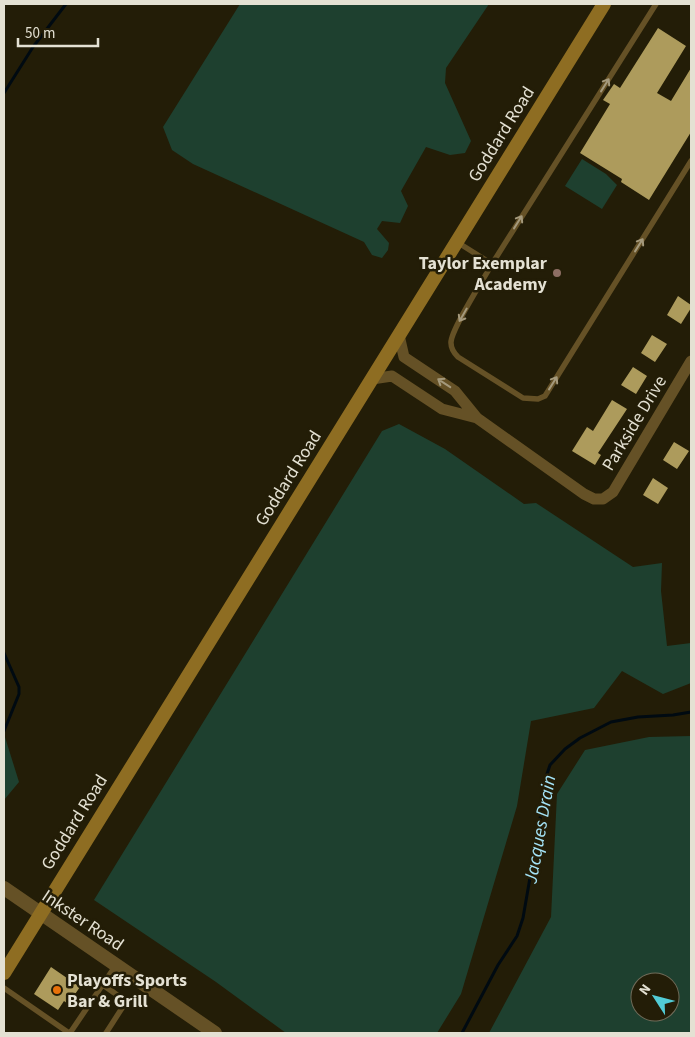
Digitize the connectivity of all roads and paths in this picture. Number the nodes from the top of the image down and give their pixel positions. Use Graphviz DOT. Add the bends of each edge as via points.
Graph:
graph roads {
  1 [pos="604,4"];
  2 [pos="656,4"];
  3 [pos="691,161"];
  4 [pos="456,242"];
  5 [pos="492,264"];
  6 [pos="399,335"];
  7 [pos="691,361"];
  8 [pos="372,379"];
  9 [pos="477,418"];
  10 [pos="4,888"];
  11 [pos="40,913"];
  12 [pos="116,965"];
  13 [pos="4,973"];
  14 [pos="103,985"];
  15 [pos="4,988"];
  16 [pos="70,1033"];
  17 [pos="106,1033"];
  18 [pos="215,1033"];
  1 -- 4 [label="main road, Goddard Road"];
  5 -- 2 [label="lane, one-way"];
  5 -- 3 [label="lane, one-way" via="455,329 450,342 452,350 523,398 538,399 545,396"];
  4 -- 5 [label="lane"];
  4 -- 6 [label="main road, Goddard Road"];
  6 -- 8 [label="main road, Goddard Road"];
  9 -- 6 [label="street, one-way" via="455,391 404,357"];
  7 -- 9 [label="street, Parkside Drive" via="614,492 603,500 584,494"];
  8 -- 9 [label="street" via="392,376 442,409"];
  8 -- 11 [label="main road, Goddard Road"];
  10 -- 11 [label="street, Inkster Road"];
  11 -- 12 [label="street, Inkster Road"];
  11 -- 13 [label="main road, Goddard Road"];
  12 -- 14 [label="lane"];
  12 -- 18 [label="street, Inkster Road"];
  14 -- 16 [label="lane"];
  14 -- 17 [label="lane" via="124,1001"];
  15 -- 16 [label="lane"];
}
